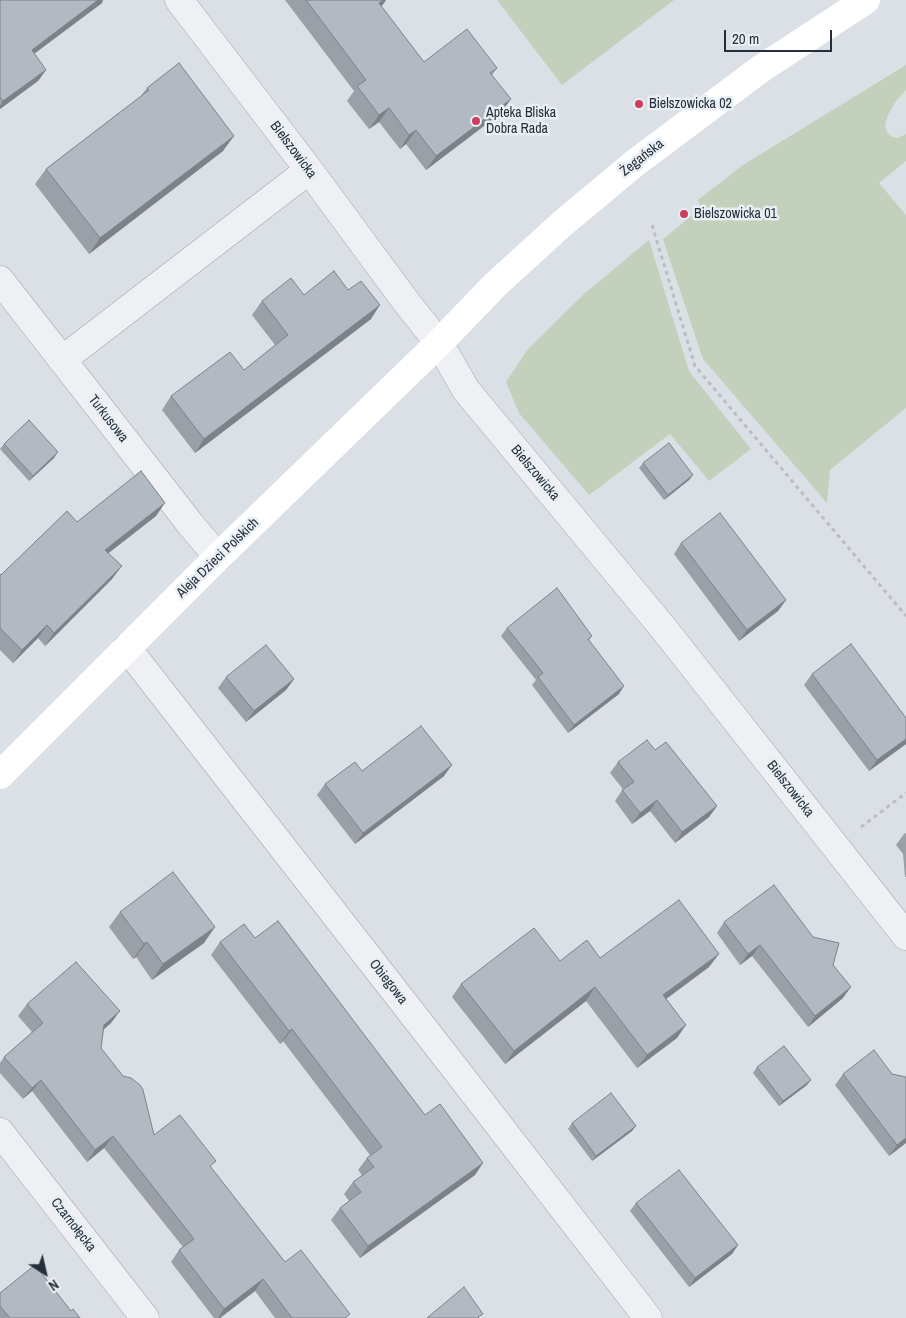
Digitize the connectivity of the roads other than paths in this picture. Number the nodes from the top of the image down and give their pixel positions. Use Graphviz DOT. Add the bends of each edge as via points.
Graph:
graph roads {
  1 [pos="179,0"];
  2 [pos="866,0"];
  3 [pos="309,170"];
  4 [pos="0,280"];
  5 [pos="438,343"];
  6 [pos="62,360"];
  7 [pos="218,558"];
  8 [pos="127,648"];
  9 [pos="0,774"];
  10 [pos="906,936"];
  11 [pos="0,1132"];
  12 [pos="145,1318"];
  13 [pos="648,1318"];
  1 -- 3 [label="street, Bielszowicka"];
  2 -- 5 [label="street, Żegańska" via="762,68 635,162 495,285"];
  3 -- 5 [label="street, Bielszowicka"];
  3 -- 6 [label="street"];
  4 -- 6 [label="street, Turkusowa"];
  5 -- 7 [label="street, Aleja Dzieci Polskich"];
  5 -- 10 [label="street, Bielszowicka" via="466,390 664,630"];
  6 -- 7 [label="street, Turkusowa"];
  7 -- 8 [label="street, Aleja Dzieci Polskich"];
  8 -- 9 [label="street, Aleja Dzieci Polskich"];
  8 -- 13 [label="street, Obiegowa"];
  11 -- 12 [label="street, Czarnołęcka"];
}
